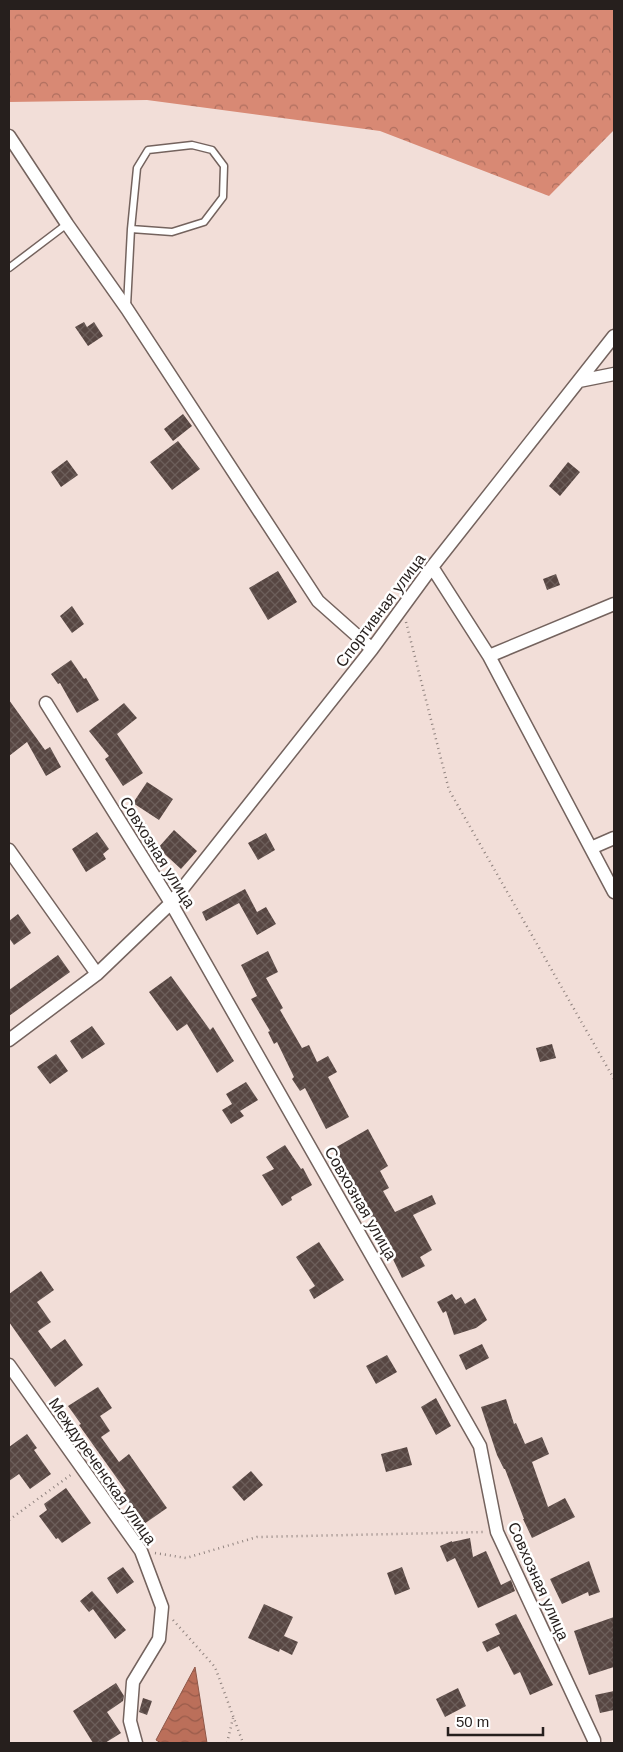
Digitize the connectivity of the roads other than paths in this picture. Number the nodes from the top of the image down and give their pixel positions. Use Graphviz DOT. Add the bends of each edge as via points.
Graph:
graph roads {
  1 [pos="9,136"];
  2 [pos="67,224"];
  3 [pos="131,229"];
  4 [pos="9,268"];
  5 [pos="127,309"];
  6 [pos="614,336"];
  7 [pos="614,374"];
  8 [pos="578,381"];
  9 [pos="432,567"];
  10 [pos="614,604"];
  11 [pos="372,649"];
  12 [pos="489,656"];
  13 [pos="46,703"];
  14 [pos="614,838"];
  15 [pos="591,848"];
  16 [pos="9,850"];
  17 [pos="614,892"];
  18 [pos="171,903"];
  19 [pos="97,974"];
  20 [pos="9,1040"];
  21 [pos="9,1365"];
  22 [pos="136,1743"];
  23 [pos="594,1743"];
  1 -- 2 [label="street"];
  2 -- 4 [label="lane"];
  2 -- 5 [label="street"];
  3 -- 3 [label="lane" via="172,232 204,222 223,197 224,166 212,150 192,145 148,150 137,168"];
  3 -- 5 [label="lane"];
  5 -- 11 [label="street" via="318,601"];
  6 -- 8 [label="street, Спортивная улица"];
  7 -- 8 [label="street"];
  8 -- 9 [label="street, Спортивная улица"];
  9 -- 11 [label="street, Спортивная улица"];
  9 -- 12 [label="street"];
  10 -- 12 [label="street"];
  11 -- 18 [label="street, Спортивная улица"];
  12 -- 15 [label="street"];
  13 -- 18 [label="street, Совхозная улица"];
  14 -- 15 [label="street"];
  15 -- 17 [label="street"];
  16 -- 19 [label="street"];
  18 -- 19 [label="street, Спортивная улица"];
  18 -- 23 [label="street, Совхозная улица" via="480,1446 497,1532"];
  19 -- 20 [label="street, Спортивная улица"];
  21 -- 22 [label="street, Междуреченская улица" via="141,1552 162,1607 159,1639 133,1682 130,1721"];
}
